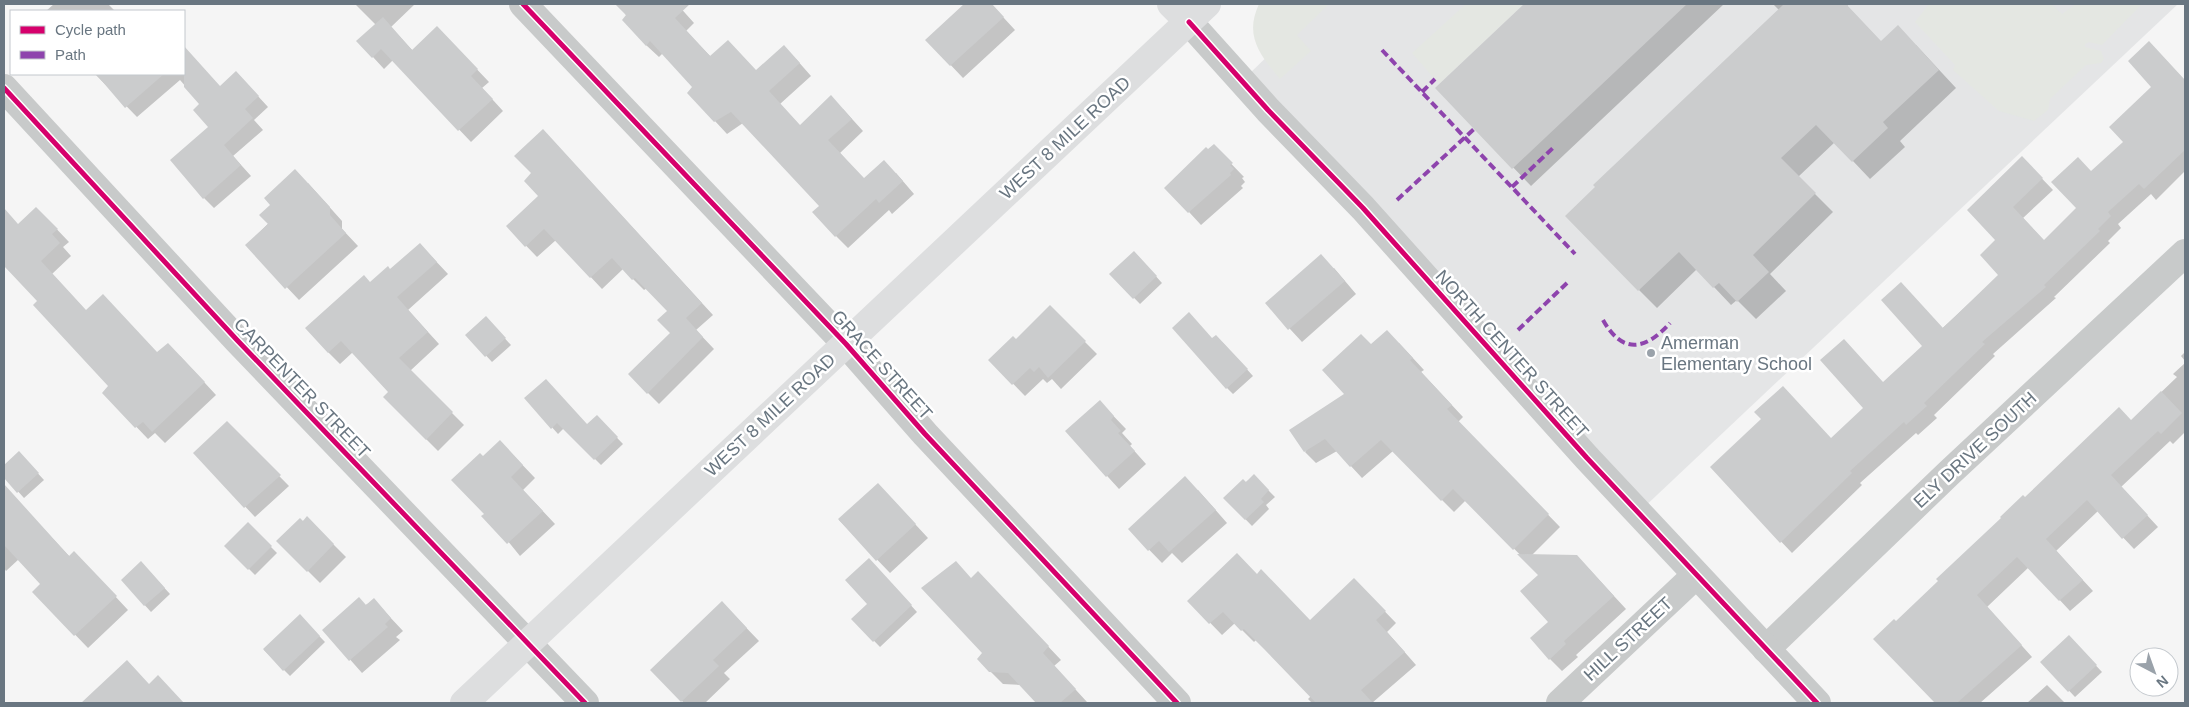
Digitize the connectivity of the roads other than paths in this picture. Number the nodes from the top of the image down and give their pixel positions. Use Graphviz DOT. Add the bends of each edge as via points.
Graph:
graph roads {
  1 [pos="522,4"];
  2 [pos="1189,10"];
  3 [pos="4,88"];
  4 [pos="2185,253"];
  5 [pos="846,344"];
  6 [pos="1696,575"];
  7 [pos="528,642"];
  8 [pos="1766,649"];
  9 [pos="464,703"];
  10 [pos="585,703"];
  11 [pos="1177,703"];
  12 [pos="1560,703"];
  13 [pos="1817,703"];
  1 -- 5 [label="street, GRACE STREET"];
  2 -- 5 [label="main road, WEST 8 MILE ROAD"];
  2 -- 6 [label="street, NORTH CENTER STREET" via="1268,110 1363,208 1586,458"];
  3 -- 7 [label="street, CARPENTER STREET" via="237,340"];
  4 -- 8 [label="street, ELY DRIVE SOUTH"];
  5 -- 7 [label="main road, WEST 8 MILE ROAD"];
  5 -- 11 [label="street, GRACE STREET" via="925,434"];
  6 -- 8 [label="street, NORTH CENTER STREET"];
  6 -- 12 [label="street, HILL STREET"];
  7 -- 9 [label="main road, WEST 8 MILE ROAD"];
  7 -- 10 [label="street, CARPENTER STREET"];
  8 -- 13 [label="street, NORTH CENTER STREET"];
}
